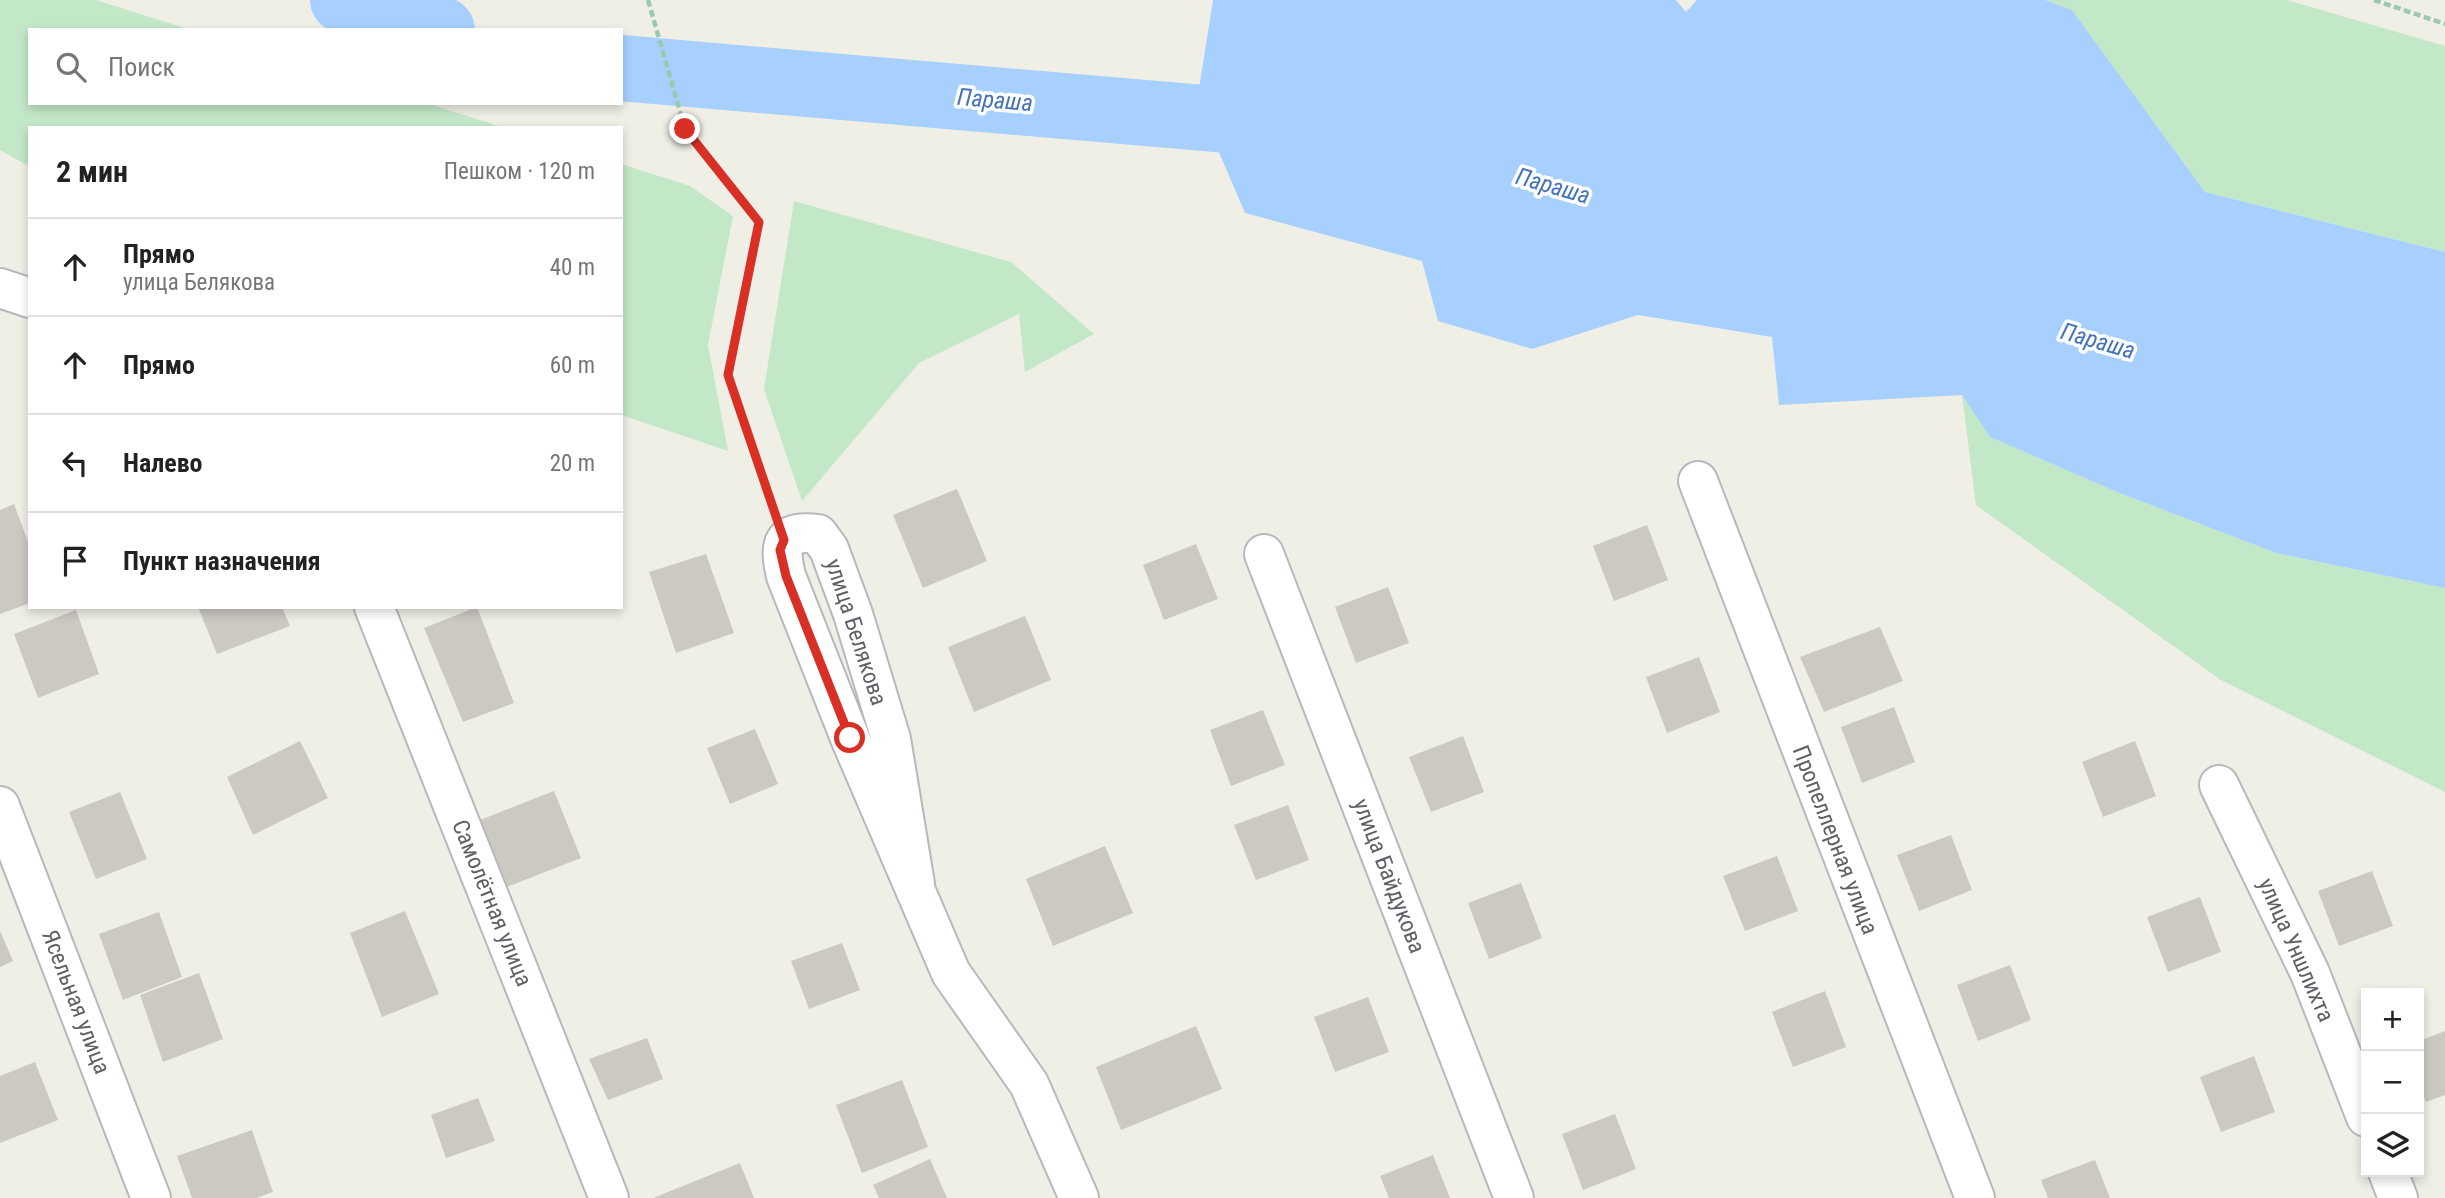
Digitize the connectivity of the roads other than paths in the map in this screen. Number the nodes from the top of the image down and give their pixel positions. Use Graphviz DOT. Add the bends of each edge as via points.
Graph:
graph roads {
  1 [pos="0,288"];
  2 [pos="28,297"];
  3 [pos="1698,481"];
  4 [pos="784,540"];
  5 [pos="1264,554"];
  6 [pos="375,609"];
  7 [pos="2219,785"];
  8 [pos="0,806"];
  9 [pos="2365,1114"];
  10 [pos="2390,1177"];
  11 [pos="151,1198"];
  12 [pos="609,1198"];
  13 [pos="1079,1198"];
  14 [pos="1514,1198"];
  15 [pos="1975,1198"];
  16 [pos="2398,1198"];
  1 -- 2 [label="street"];
  3 -- 15 [label="street, Пропеллерная улица"];
  4 -- 13 [label="street, улица Белякова" via="780,550 786,576 951,973 1029,1084"];
  5 -- 14 [label="street, улица Байдукова"];
  6 -- 12 [label="street, Самолётная улица"];
  7 -- 9 [label="street, улица Уншлихта" via="2310,973"];
  8 -- 11 [label="street, Ясельная улица"];
  10 -- 16 [label="street"];
}
